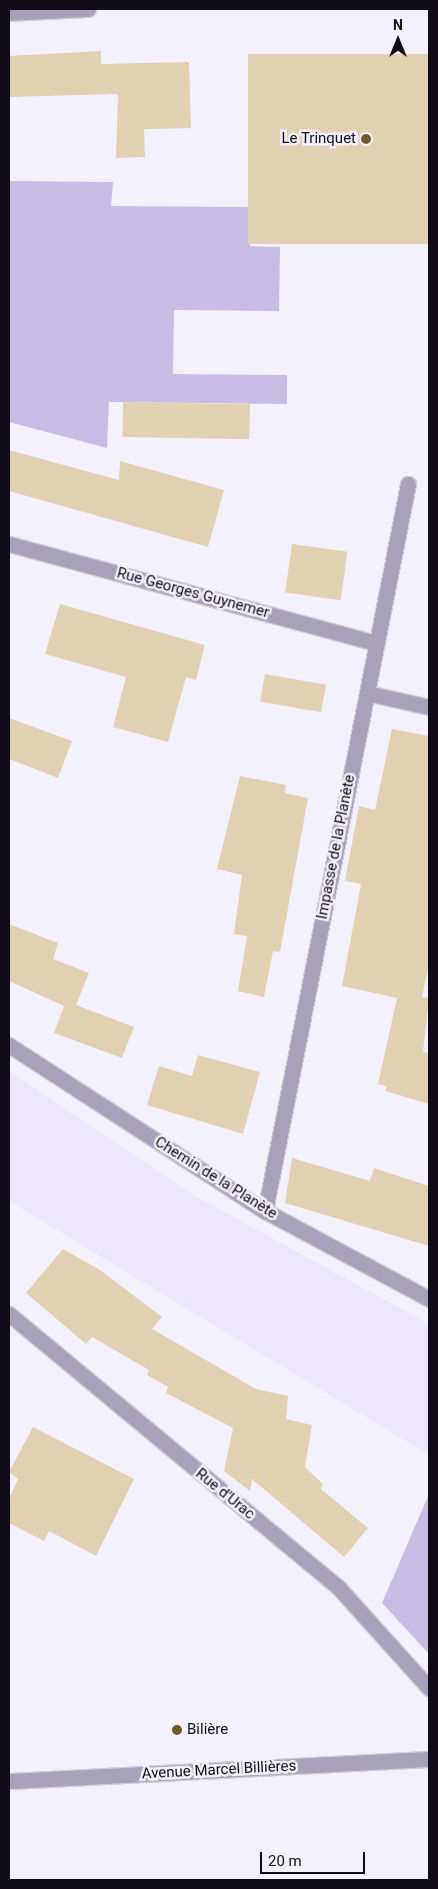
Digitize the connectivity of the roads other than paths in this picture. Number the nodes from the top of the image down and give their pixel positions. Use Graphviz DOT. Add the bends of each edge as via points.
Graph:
graph roads {
  1 [pos="88,9"];
  2 [pos="9,13"];
  3 [pos="408,484"];
  4 [pos="9,544"];
  5 [pos="377,642"];
  6 [pos="367,693"];
  7 [pos="429,707"];
  8 [pos="9,1045"];
  9 [pos="264,1211"];
  10 [pos="429,1299"];
  11 [pos="9,1314"];
  12 [pos="429,1688"];
  13 [pos="429,1759"];
  14 [pos="9,1781"];
  1 -- 2 [label="street"];
  3 -- 5 [label="street, Impasse de la Planète"];
  4 -- 5 [label="street, Rue Georges Guynemer"];
  5 -- 6 [label="street, Impasse de la Planète"];
  6 -- 7 [label="street"];
  6 -- 9 [label="street, Impasse de la Planète"];
  8 -- 9 [label="street, Chemin de la Planète"];
  9 -- 10 [label="street, Chemin de la Planète"];
  11 -- 12 [label="street, Rue d'Urac" via="339,1588"];
  13 -- 14 [label="street, Avenue Marcel Billières"];
}
